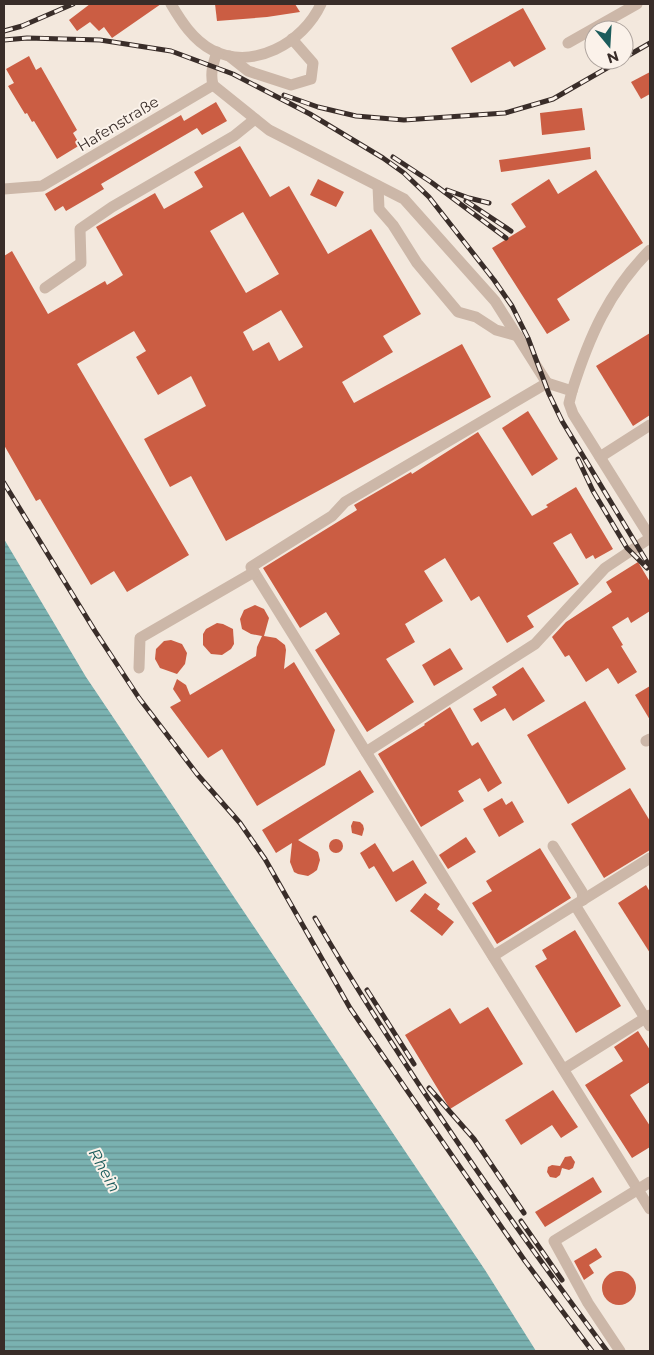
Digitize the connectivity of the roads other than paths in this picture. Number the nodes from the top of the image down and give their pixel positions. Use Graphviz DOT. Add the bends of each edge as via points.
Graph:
graph roads {
  1 [pos="171,4"];
  2 [pos="321,4"];
  3 [pos="637,4"];
  4 [pos="619,8"];
  5 [pos="292,39"];
  6 [pos="568,43"];
  7 [pos="222,54"];
  8 [pos="213,85"];
  9 [pos="255,119"];
  10 [pos="378,186"];
  11 [pos="4,189"];
  12 [pos="650,250"];
  13 [pos="45,288"];
  14 [pos="518,336"];
  15 [pos="547,383"];
  16 [pos="572,391"];
  17 [pos="650,425"];
  18 [pos="600,457"];
  19 [pos="650,537"];
  20 [pos="254,572"];
  21 [pos="139,668"];
  22 [pos="366,752"];
  23 [pos="553,846"];
  24 [pos="650,858"];
  25 [pos="579,902"];
  26 [pos="493,956"];
  27 [pos="649,1020"];
  28 [pos="564,1069"];
  29 [pos="650,1182"];
  30 [pos="638,1189"];
  31 [pos="650,1209"];
  32 [pos="620,1351"];
  1 -- 7 [label="street" via="199,41"];
  2 -- 5 [label="street" via="308,24"];
  3 -- 4 [label="street"];
  4 -- 6 [label="street"];
  5 -- 7 [label="street" via="261,55 240,57"];
  5 -- 7 [label="street" via="313,63 311,79 291,85 248,71"];
  7 -- 8 [label="street" via="212,66"];
  8 -- 9 [label="street"];
  8 -- 11 [label="street, Hafenstraße" via="42,186"];
  9 -- 10 [label="street" via="269,130"];
  9 -- 13 [label="street" via="234,136 80,228 81,262"];
  10 -- 14 [label="street" via="404,199 495,301"];
  10 -- 14 [label="street" via="379,209 417,263 458,312 476,317 496,330"];
  12 -- 16 [label="street" via="632,269 605,308 585,351"];
  14 -- 15 [label="street"];
  15 -- 16 [label="street"];
  15 -- 20 [label="street" via="345,502 332,516 250,567"];
  16 -- 18 [label="street" via="570,403 573,414"];
  17 -- 18 [label="street"];
  18 -- 19 [label="street"];
  19 -- 22 [label="street" via="604,568 535,644"];
  20 -- 21 [label="street" via="140,638"];
  20 -- 22 [label="street"];
  22 -- 26 [label="street"];
  23 -- 25 [label="street" via="582,892"];
  24 -- 25 [label="street"];
  25 -- 26 [label="street"];
  25 -- 27 [label="street"];
  26 -- 28 [label="street"];
  27 -- 28 [label="street"];
  28 -- 30 [label="street"];
  29 -- 30 [label="street"];
  30 -- 31 [label="street"];
  30 -- 32 [label="street" via="554,1241 588,1303"];
}
